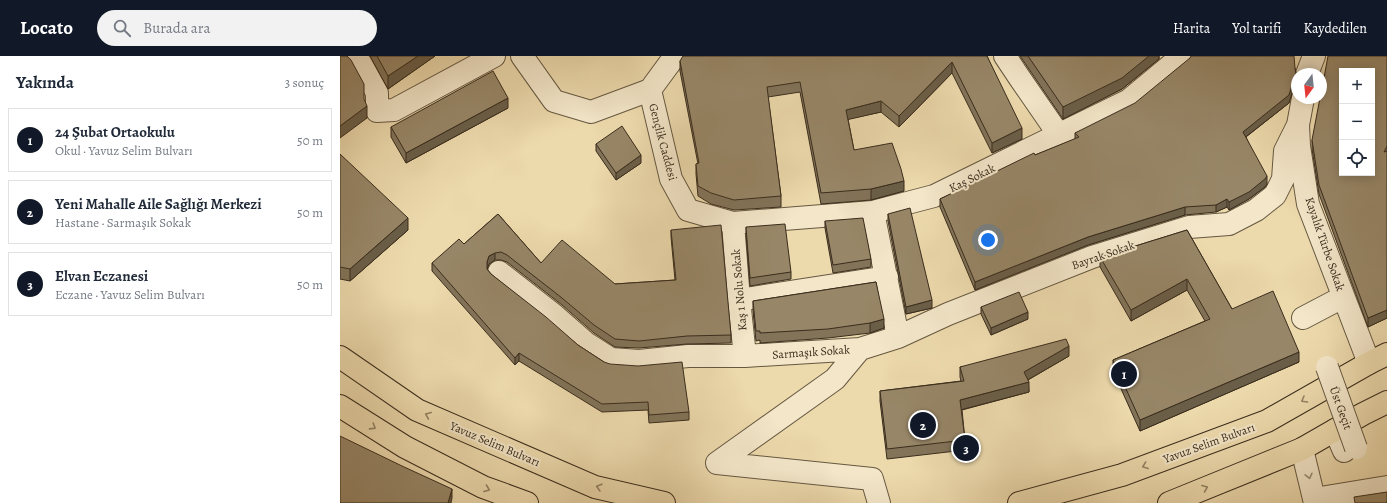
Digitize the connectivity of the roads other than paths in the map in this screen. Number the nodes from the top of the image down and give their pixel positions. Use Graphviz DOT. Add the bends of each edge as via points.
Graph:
graph roads {
  1 [pos="352,56"];
  2 [pos="494,56"];
  3 [pos="522,56"];
  4 [pos="675,56"];
  5 [pos="1005,56"];
  6 [pos="1182,56"];
  7 [pos="1314,56"];
  8 [pos="1309,68"];
  9 [pos="650,90"];
  10 [pos="1301,104"];
  11 [pos="1298,125"];
  12 [pos="1059,135"];
  13 [pos="873,212"];
  14 [pos="733,223"];
  15 [pos="499,272"];
  16 [pos="886,277"];
  17 [pos="1343,297"];
  18 [pos="739,300"];
  19 [pos="1303,318"];
  20 [pos="898,337"];
  21 [pos="860,349"];
  22 [pos="340,356"];
  23 [pos="745,356"];
  24 [pos="1378,359"];
  25 [pos="1326,367"];
  26 [pos="1387,402"];
  27 [pos="340,406"];
  28 [pos="1335,430"];
  29 [pos="1302,449"];
  30 [pos="1387,487"];
  31 [pos="1315,501"];
  32 [pos="527,503"];
  33 [pos="664,503"];
  34 [pos="879,503"];
  35 [pos="1019,503"];
  36 [pos="1169,503"];
  1 -- 2 [label="street" via="361,64 377,93 378,111 394,110"];
  3 -- 9 [label="street" via="554,101 591,112"];
  4 -- 9 [label="street, Gençlik Caddesi"];
  5 -- 12 [label="street"];
  6 -- 12 [label="street, Kaş Sokak" via="1130,100"];
  7 -- 8 [label="street"];
  9 -- 14 [label="street, Gençlik Caddesi" via="671,179 688,210"];
  10 -- 11 [label="street, Kayalık Türbe Sokak"];
  11 -- 17 [label="street, Kayalık Türbe Sokak" via="1308,204"];
  11 -- 20 [label="street, Bayrak Sokak" via="1285,151 1283,179 1278,190 1256,210 1229,224 1189,227 1092,257 948,314"];
  12 -- 13 [label="street, Kaş Sokak" via="934,196"];
  13 -- 14 [label="street, Kaş Sokak"];
  13 -- 16 [label="street"];
  14 -- 18 [label="street, Kaş 1 Nolu Sokak"];
  15 -- 23 [label="street, Sarmaşık Sokak" via="586,343 611,359 639,361 688,356"];
  16 -- 18 [label="street"];
  16 -- 20 [label="street"];
  17 -- 19 [label="street"];
  17 -- 24 [label="street, Kayalık Türbe Sokak"];
  18 -- 23 [label="street, Kaş 1 Nolu Sokak"];
  20 -- 21 [label="street, Bayrak Sokak"];
  21 -- 23 [label="street, Sarmaşık Sokak"];
  21 -- 34 [label="street, Sarmaşık Sokak" via="835,379 717,463 872,479"];
  33 -- 22 [label="main road, Yavuz Selim Bulvarı, one-way" via="595,487 416,410"];
  24 -- 35 [label="main road, Yavuz Selim Bulvarı, one-way" via="1267,421 1122,475"];
  25 -- 28 [label="street, Üst Geçit, bridge" via="1350,450"];
  26 -- 28 [label="main road"];
  27 -- 32 [label="main road, one-way" via="405,447 483,487"];
  28 -- 29 [label="main road"];
  29 -- 31 [label="street, one-way"];
  36 -- 29 [label="main road, one-way"];
  30 -- 31 [label="street"];
}
